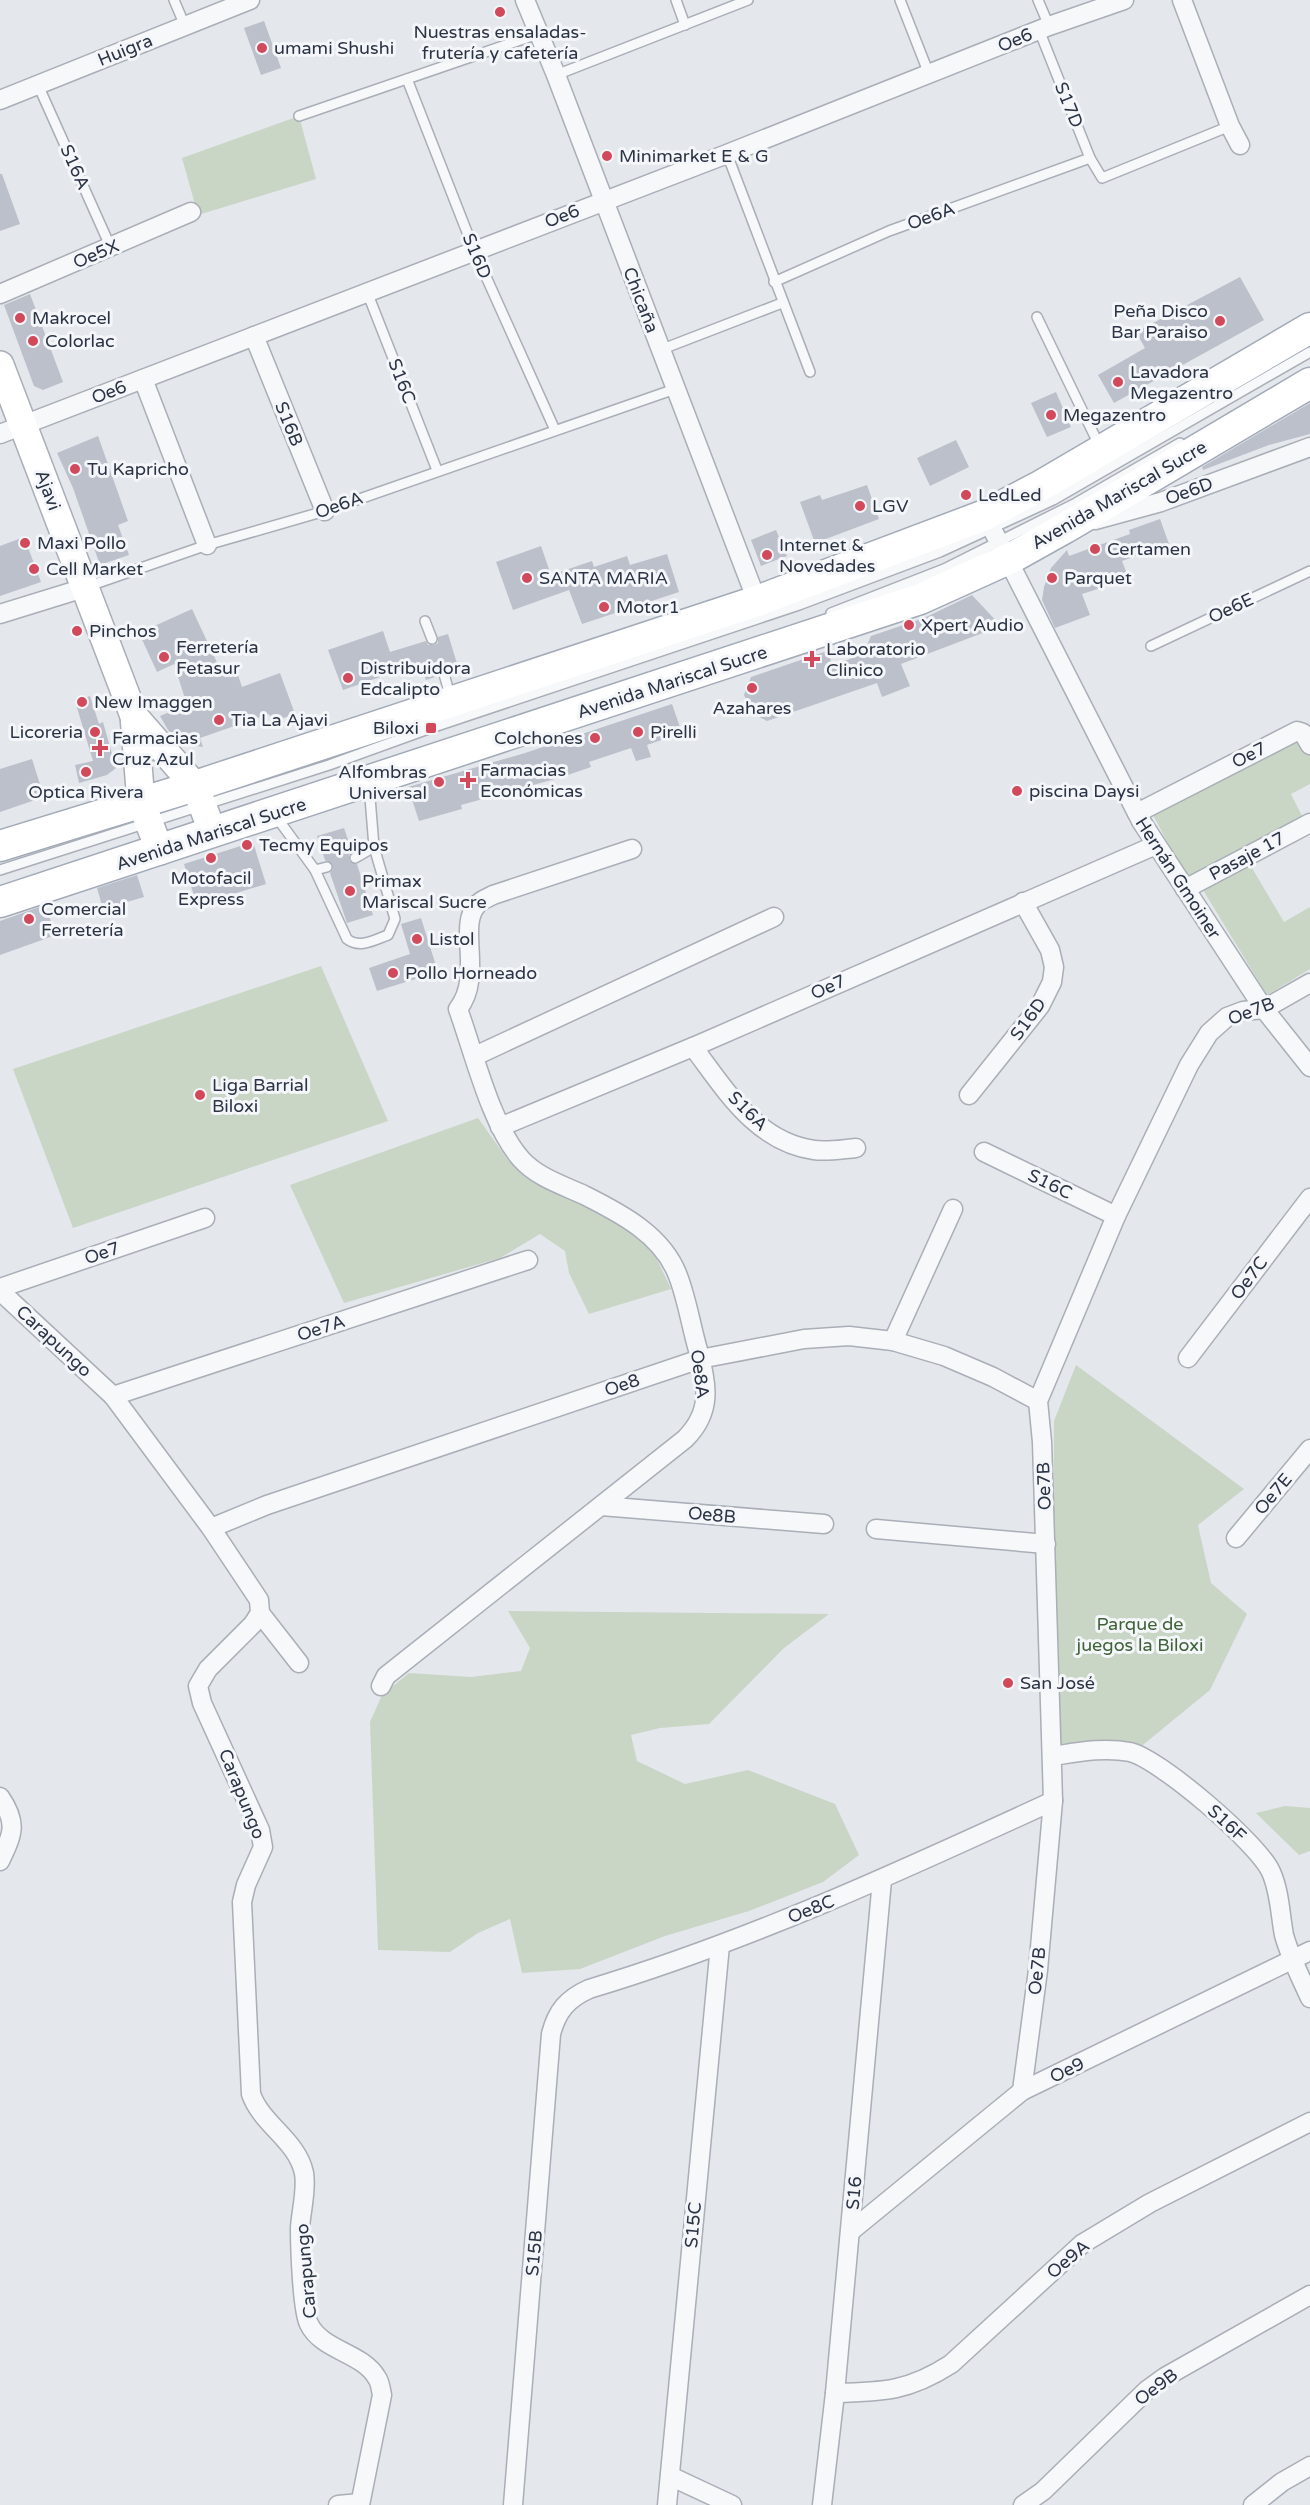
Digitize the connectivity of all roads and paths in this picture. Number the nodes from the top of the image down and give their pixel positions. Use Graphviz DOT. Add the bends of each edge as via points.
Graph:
graph roads {
  1 [pos="174,0"];
  2 [pos="250,0"];
  3 [pos="525,0"];
  4 [pos="676,0"];
  5 [pos="748,0"];
  6 [pos="900,0"];
  7 [pos="1038,0"];
  8 [pos="1124,0"];
  9 [pos="1182,0"];
  10 [pos="685,25"];
  11 [pos="185,26"];
  12 [pos="1044,28"];
  13 [pos="538,34"];
  14 [pos="929,74"];
  15 [pos="556,75"];
  16 [pos="407,79"];
  17 [pos="38,85"];
  18 [pos="0,100"];
  19 [pos="299,116"];
  20 [pos="1230,126"];
  21 [pos="1240,145"];
  22 [pos="727,154"];
  23 [pos="1090,158"];
  24 [pos="602,201"];
  25 [pos="191,212"];
  26 [pos="111,248"];
  27 [pos="474,250"];
  28 [pos="774,282"];
  29 [pos="368,292"];
  30 [pos="0,294"];
  31 [pos="782,303"];
  32 [pos="1037,317"];
  33 [pos="1310,328"];
  34 [pos="254,336"];
  35 [pos="660,350"];
  36 [pos="1310,352"];
  37 [pos="0,365"];
  38 [pos="810,372"];
  39 [pos="143,379"];
  40 [pos="1310,383"];
  41 [pos="675,389"];
  42 [pos="12,429"];
  43 [pos="555,430"];
  44 [pos="1185,440"];
  45 [pos="1310,447"];
  46 [pos="1101,450"];
  47 [pos="437,470"];
  48 [pos="325,511"];
  49 [pos="1065,528"];
  50 [pos="996,537"];
  51 [pos="207,545"];
  52 [pos="1310,571"];
  53 [pos="84,588"];
  54 [pos="757,600"];
  55 [pos="0,614"];
  56 [pos="820,618"];
  57 [pos="425,621"];
  58 [pos="432,639"];
  59 [pos="1151,646"];
  60 [pos="134,716"];
  61 [pos="1310,746"];
  62 [pos="369,782"];
  63 [pos="274,813"];
  64 [pos="1137,813"];
  65 [pos="206,814"];
  66 [pos="1310,823"];
  67 [pos="151,831"];
  68 [pos="1156,845"];
  69 [pos="0,846"];
  70 [pos="374,847"];
  71 [pos="632,849"];
  72 [pos="355,858"];
  73 [pos="327,867"];
  74 [pos="0,870"];
  75 [pos="315,870"];
  76 [pos="1185,889"];
  77 [pos="0,902"];
  78 [pos="1023,902"];
  79 [pos="774,916"];
  80 [pos="1310,983"];
  81 [pos="1264,1009"];
  82 [pos="693,1047"];
  83 [pos="475,1056"];
  84 [pos="1310,1067"];
  85 [pos="969,1095"];
  86 [pos="500,1127"];
  87 [pos="856,1148"];
  88 [pos="984,1152"];
  89 [pos="1310,1198"];
  90 [pos="953,1209"];
  91 [pos="1116,1216"];
  92 [pos="205,1218"];
  93 [pos="528,1260"];
  94 [pos="0,1289"];
  95 [pos="893,1341"];
  96 [pos="1188,1358"];
  97 [pos="700,1359"];
  98 [pos="113,1396"];
  99 [pos="1038,1401"];
  100 [pos="1310,1449"];
  101 [pos="601,1506"];
  102 [pos="824,1524"];
  103 [pos="211,1528"];
  104 [pos="876,1529"];
  105 [pos="1236,1538"];
  106 [pos="1046,1544"];
  107 [pos="260,1613"];
  108 [pos="299,1663"];
  109 [pos="381,1686"];
  110 [pos="1053,1756"];
  111 [pos="0,1797"];
  112 [pos="1053,1801"];
  113 [pos="1,1858"];
  114 [pos="882,1880"];
  115 [pos="720,1945"];
  116 [pos="1310,1951"];
  117 [pos="1293,1960"];
  118 [pos="1310,1998"];
  119 [pos="564,2004"];
  120 [pos="1022,2091"];
  121 [pos="1310,2122"];
  122 [pos="851,2231"];
  123 [pos="1310,2295"];
  124 [pos="836,2393"];
  125 [pos="1310,2466"];
  126 [pos="670,2476"];
  127 [pos="360,2504"];
  128 [pos="338,2505"];
  129 [pos="513,2505"];
  130 [pos="667,2505"];
  131 [pos="732,2505"];
  132 [pos="822,2505"];
  133 [pos="1023,2505"];
  134 [pos="1252,2505"];
  1 -- 11 [label="lane"];
  2 -- 11 [label="street, Huigra"];
  3 -- 13 [label="street, Chicaña"];
  4 -- 10 [label="lane"];
  5 -- 10 [label="lane"];
  6 -- 14 [label="lane"];
  7 -- 12 [label="lane, S17D"];
  8 -- 12 [label="street, Oe6"];
  9 -- 20 [label="street"];
  10 -- 15 [label="lane"];
  11 -- 17 [label="street, Huigra"];
  12 -- 14 [label="street, Oe6"];
  12 -- 23 [label="lane, S17D"];
  13 -- 15 [label="street, Chicaña"];
  13 -- 16 [label="lane"];
  14 -- 22 [label="street, Oe6"];
  15 -- 24 [label="street, Chicaña"];
  16 -- 19 [label="lane"];
  16 -- 27 [label="lane, S16D"];
  17 -- 18 [label="street, Huigra"];
  17 -- 26 [label="lane, S16A"];
  20 -- 21 [label="street"];
  20 -- 23 [label="lane, S17D" via="1102,178"];
  22 -- 24 [label="street, Oe6"];
  22 -- 28 [label="lane"];
  23 -- 28 [label="lane, Oe6A" via="889,231"];
  24 -- 27 [label="street, Oe6"];
  24 -- 35 [label="street, Chicaña"];
  25 -- 26 [label="street, Oe5X"];
  26 -- 30 [label="street, Oe5X"];
  27 -- 29 [label="street, Oe6"];
  27 -- 43 [label="lane, S16D"];
  28 -- 31 [label="lane"];
  29 -- 34 [label="street, Oe6"];
  29 -- 47 [label="lane, S16C"];
  31 -- 35 [label="lane"];
  31 -- 38 [label="lane"];
  32 -- 46 [label="lane"];
  33 -- 46 [label="main road, Avenida Mariscal Sucre"];
  34 -- 39 [label="street, Oe6"];
  34 -- 48 [label="street, S16B"];
  35 -- 41 [label="street, Chicaña"];
  36 -- 50 [label="lane"];
  37 -- 42 [label="street, Ajavi"];
  39 -- 42 [label="street, Oe6"];
  39 -- 51 [label="street"];
  40 -- 49 [label="main road, Avenida Mariscal Sucre"];
  41 -- 43 [label="lane, Oe6A"];
  41 -- 54 [label="street, Chicaña"];
  42 -- 53 [label="street, Ajavi"];
  43 -- 47 [label="lane, Oe6A"];
  44 -- 50 [label="lane" via="1076,503"];
  45 -- 49 [label="street, Oe6D" via="1161,502"];
  46 -- 50 [label="main road, Avenida Mariscal Sucre"];
  47 -- 48 [label="lane, Oe6A"];
  48 -- 51 [label="lane, Oe6A"];
  49 -- 50 [label="main road, Avenida Mariscal Sucre"];
  50 -- 54 [label="main road, Avenida Mariscal Sucre"];
  50 -- 56 [label="lane" via="944,569"];
  50 -- 62 [label="main road, Avenida Mariscal Sucre" via="920,599"];
  50 -- 64 [label="street, Hernán Gmoiner"];
  50 -- 65 [label="lane" via="940,552"];
  51 -- 53 [label="lane, Oe6A"];
  52 -- 59 [label="lane, Oe6E"];
  53 -- 55 [label="street, Oe6A"];
  53 -- 60 [label="street, Ajavi"];
  54 -- 65 [label="main road, Avenida Mariscal Sucre" via="448,688"];
  57 -- 58 [label="lane"];
  60 -- 65 [label="street, Ajavi"];
  60 -- 67 [label="street, Ajavi"];
  61 -- 64 [label="street, Oe7" via="1303,733 1297,731"];
  62 -- 63 [label="main road, Avenida Mariscal Sucre"];
  62 -- 70 [label="lane"];
  63 -- 65 [label="main road, Avenida Mariscal Sucre"];
  63 -- 75 [label="lane"];
  64 -- 68 [label="street, Hernán Gmoiner"];
  65 -- 67 [label="main road, Avenida Mariscal Sucre"];
  65 -- 67 [label="main road, Avenida Mariscal Sucre"];
  66 -- 76 [label="street, Pasaje 17"];
  67 -- 69 [label="main road, Avenida Mariscal Sucre"];
  67 -- 74 [label="lane"];
  67 -- 77 [label="main road, Avenida Mariscal Sucre"];
  68 -- 76 [label="street, Hernán Gmoiner"];
  68 -- 78 [label="street, Oe7"];
  70 -- 72 [label="lane"];
  70 -- 75 [label="lane" via="395,919 388,935 364,944 347,939"];
  71 -- 83 [label="street, Oe8A" via="494,895 478,904 470,922 470,986 458,1009"];
  73 -- 75 [label="lane"];
  76 -- 81 [label="street, Hernán Gmoiner"];
  78 -- 82 [label="street, Oe7"];
  78 -- 85 [label="street, S16D" via="1050,950 1052,982 1040,1006"];
  79 -- 83 [label="street"];
  80 -- 81 [label="street, Oe7B"];
  81 -- 84 [label="street, Hernán Gmoiner"];
  81 -- 91 [label="street, Oe7B" via="1227,1017 1209,1033 1189,1065"];
  82 -- 86 [label="street, Oe7"];
  82 -- 87 [label="street, S16A" via="742,1111 764,1131 790,1144 815,1150"];
  83 -- 86 [label="street, Oe8A"];
  86 -- 97 [label="street, Oe8A" via="522,1160 538,1173 620,1213 667,1253 678,1275"];
  88 -- 91 [label="street, S16C"];
  89 -- 96 [label="street, Oe7C"];
  90 -- 95 [label="street"];
  91 -- 99 [label="street, Oe7B"];
  92 -- 94 [label="street, Oe7"];
  93 -- 98 [label="street, Oe7A"];
  94 -- 98 [label="street, Carapungo"];
  95 -- 97 [label="street, Oe8" via="849,1336 804,1339"];
  95 -- 99 [label="street, Oe8" via="944,1356"];
  97 -- 101 [label="street, Oe8A" via="706,1401 693,1431"];
  97 -- 103 [label="street, Oe8" via="267,1505"];
  98 -- 103 [label="street, Carapungo"];
  99 -- 106 [label="street, Oe7B"];
  100 -- 105 [label="street, Oe7E"];
  101 -- 102 [label="street, Oe8B"];
  101 -- 109 [label="street, Oe8A" via="386,1676"];
  103 -- 107 [label="street, Carapungo" via="259,1600"];
  104 -- 106 [label="street"];
  106 -- 110 [label="street, Oe7B"];
  107 -- 108 [label="street"];
  107 -- 127 [label="street, Carapungo" via="208,1669 198,1686 262,1838 263,1847 242,1902 251,2094 256,2109 298,2157 304,2175 300,2230 308,2324 320,2338 364,2364 378,2378 382,2395"];
  110 -- 112 [label="street, Oe7B"];
  110 -- 117 [label="street, S16F" via="1106,1749 1133,1753 1167,1771 1198,1796 1258,1853 1271,1872"];
  111 -- 113 [label="street" via="13,1822"];
  112 -- 114 [label="street, Oe8C"];
  112 -- 120 [label="street, Oe7B" via="1038,1970"];
  114 -- 115 [label="street, Oe8C"];
  114 -- 122 [label="street, S16"];
  115 -- 119 [label="street, Oe8C" via="589,1989"];
  115 -- 126 [label="street, S15C"];
  116 -- 117 [label="street, Oe9"];
  117 -- 118 [label="street, S16F"];
  117 -- 120 [label="street, Oe9"];
  119 -- 129 [label="street, S15B" via="551,2034"];
  120 -- 122 [label="street, Oe9"];
  121 -- 124 [label="street, Oe9A" via="1150,2203 1082,2244 951,2364 927,2379 901,2389"];
  122 -- 124 [label="street, S16"];
  123 -- 133 [label="street, Oe9B" via="1147,2390 1043,2491"];
  124 -- 132 [label="street, S16"];
  125 -- 134 [label="street"];
  126 -- 130 [label="street, S15C"];
  126 -- 131 [label="street"];
  127 -- 128 [label="street"];
}
